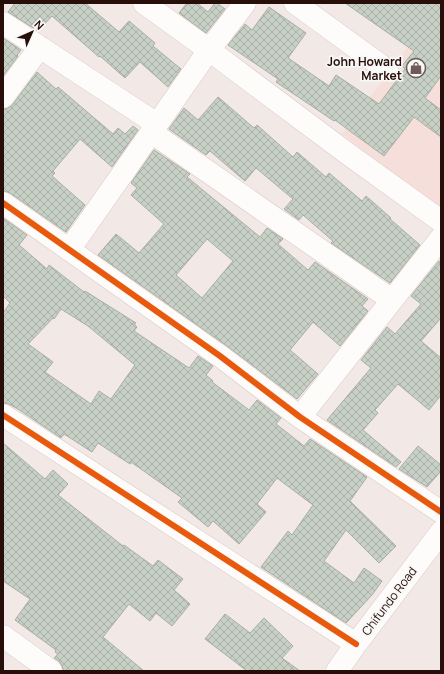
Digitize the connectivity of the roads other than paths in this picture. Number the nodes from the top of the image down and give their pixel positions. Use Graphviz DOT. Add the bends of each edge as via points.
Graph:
graph roads {
  1 [pos="144,3"];
  2 [pos="245,3"];
  3 [pos="294,3"];
  4 [pos="3,23"];
  5 [pos="40,47"];
  6 [pos="209,50"];
  7 [pos="387,70"];
  8 [pos="3,97"];
  9 [pos="154,128"];
  10 [pos="3,203"];
  11 [pos="441,221"];
  12 [pos="441,238"];
  13 [pos="69,250"];
  14 [pos="392,300"];
  15 [pos="3,415"];
  16 [pos="300,417"];
  17 [pos="441,512"];
  18 [pos="441,532"];
  19 [pos="3,636"];
  20 [pos="356,644"];
  21 [pos="51,671"];
  22 [pos="337,671"];
  1 -- 6 [label="street"];
  2 -- 6 [label="street"];
  3 -- 7 [label="street"];
  4 -- 5 [label="street"];
  5 -- 8 [label="street"];
  5 -- 9 [label="street"];
  6 -- 9 [label="street"];
  6 -- 11 [label="street"];
  9 -- 13 [label="street"];
  9 -- 14 [label="street"];
  10 -- 13 [label="street"];
  12 -- 14 [label="street"];
  13 -- 16 [label="street" via="220,356"];
  14 -- 16 [label="street"];
  15 -- 20 [label="street"];
  16 -- 17 [label="street"];
  18 -- 20 [label="street, Chifundo Road"];
  19 -- 21 [label="street"];
  20 -- 22 [label="street, Chifundo Road"];
}
